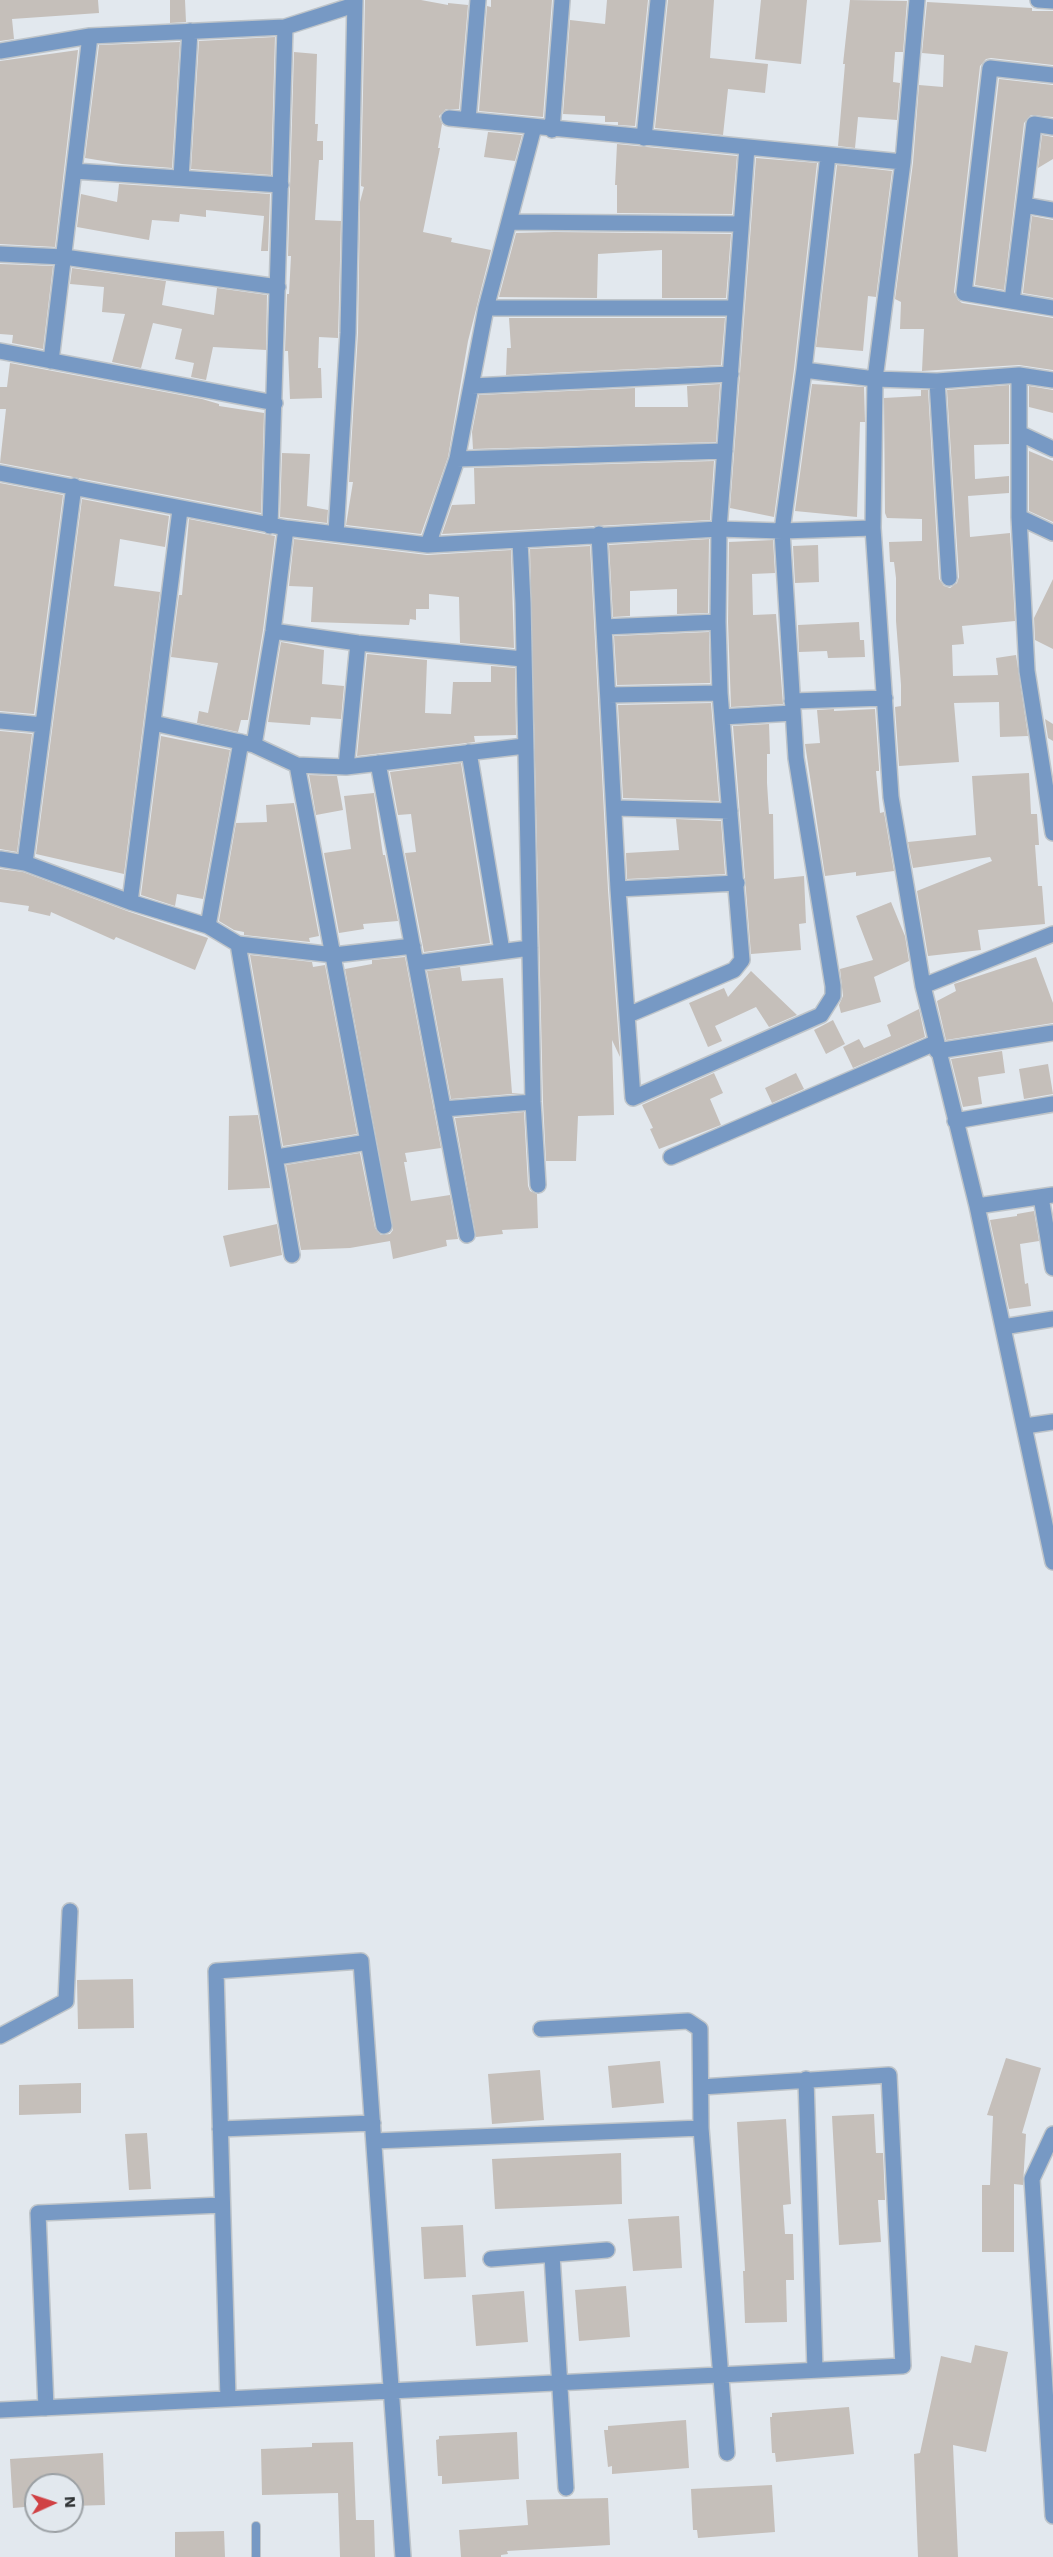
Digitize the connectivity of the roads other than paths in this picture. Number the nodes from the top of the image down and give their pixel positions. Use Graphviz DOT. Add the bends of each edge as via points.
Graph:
graph roads {
  1 [pos="478,0"];
  2 [pos="562,0"];
  3 [pos="658,0"];
  4 [pos="917,0"];
  5 [pos="1038,0"];
  6 [pos="1053,1"];
  7 [pos="355,2"];
  8 [pos="285,27"];
  9 [pos="190,31"];
  10 [pos="90,36"];
  11 [pos="0,51"];
  12 [pos="1053,75"];
  13 [pos="449,118"];
  14 [pos="468,120"];
  15 [pos="534,127"];
  16 [pos="1053,127"];
  17 [pos="552,130"];
  18 [pos="644,138"];
  19 [pos="747,147"];
  20 [pos="828,155"];
  21 [pos="903,162"];
  22 [pos="74,171"];
  23 [pos="182,178"];
  24 [pos="281,185"];
  25 [pos="1024,205"];
  26 [pos="1053,210"];
  27 [pos="510,222"];
  28 [pos="741,224"];
  29 [pos="0,254"];
  30 [pos="64,257"];
  31 [pos="278,287"];
  32 [pos="1012,301"];
  33 [pos="486,308"];
  34 [pos="735,308"];
  35 [pos="1053,308"];
  36 [pos="0,351"];
  37 [pos="51,361"];
  38 [pos="804,370"];
  39 [pos="731,374"];
  40 [pos="1019,375"];
  41 [pos="875,379"];
  42 [pos="1053,380"];
  43 [pos="937,381"];
  44 [pos="472,386"];
  45 [pos="275,403"];
  46 [pos="1019,433"];
  47 [pos="1053,449"];
  48 [pos="725,451"];
  49 [pos="457,459"];
  50 [pos="0,473"];
  51 [pos="74,486"];
  52 [pos="180,510"];
  53 [pos="1019,517"];
  54 [pos="270,526"];
  55 [pos="286,528"];
  56 [pos="873,528"];
  57 [pos="719,529"];
  58 [pos="782,531"];
  59 [pos="1053,532"];
  60 [pos="336,534"];
  61 [pos="598,534"];
  62 [pos="520,541"];
  63 [pos="428,545"];
  64 [pos="949,578"];
  65 [pos="718,622"];
  66 [pos="604,627"];
  67 [pos="273,631"];
  68 [pos="358,643"];
  69 [pos="523,659"];
  70 [pos="720,693"];
  71 [pos="608,695"];
  72 [pos="885,698"];
  73 [pos="793,707"];
  74 [pos="722,717"];
  75 [pos="0,721"];
  76 [pos="153,723"];
  77 [pos="43,725"];
  78 [pos="248,743"];
  79 [pos="525,746"];
  80 [pos="469,752"];
  81 [pos="378,763"];
  82 [pos="297,765"];
  83 [pos="346,767"];
  84 [pos="614,808"];
  85 [pos="730,812"];
  86 [pos="1052,827"];
  87 [pos="0,859"];
  88 [pos="25,863"];
  89 [pos="737,883"];
  90 [pos="618,889"];
  91 [pos="130,902"];
  92 [pos="208,926"];
  93 [pos="1053,934"];
  94 [pos="238,944"];
  95 [pos="413,946"];
  96 [pos="530,948"];
  97 [pos="502,951"];
  98 [pos="334,955"];
  99 [pos="416,963"];
  100 [pos="923,986"];
  101 [pos="628,1015"];
  102 [pos="1053,1033"];
  103 [pos="936,1047"];
  104 [pos="533,1102"];
  105 [pos="1053,1104"];
  106 [pos="443,1109"];
  107 [pos="955,1121"];
  108 [pos="368,1142"];
  109 [pos="277,1156"];
  110 [pos="671,1157"];
  111 [pos="538,1185"];
  112 [pos="1047,1196"];
  113 [pos="977,1206"];
  114 [pos="384,1226"];
  115 [pos="467,1234"];
  116 [pos="292,1255"];
  117 [pos="1053,1268"];
  118 [pos="1053,1320"];
  119 [pos="1003,1328"];
  120 [pos="1053,1422"];
  121 [pos="1025,1426"];
  122 [pos="1048,1510"];
  123 [pos="1053,1562"];
  124 [pos="70,1911"];
  125 [pos="541,2030"];
  126 [pos="0,2037"];
  127 [pos="806,2079"];
  128 [pos="701,2087"];
  129 [pos="373,2123"];
  130 [pos="701,2128"];
  131 [pos="220,2129"];
  132 [pos="1053,2134"];
  133 [pos="374,2141"];
  134 [pos="222,2205"];
  135 [pos="607,2250"];
  136 [pos="552,2255"];
  137 [pos="491,2259"];
  138 [pos="1049,2362"];
  139 [pos="815,2370"];
  140 [pos="721,2375"];
  141 [pos="558,2382"];
  142 [pos="392,2391"];
  143 [pos="228,2399"];
  144 [pos="46,2408"];
  145 [pos="0,2410"];
  146 [pos="727,2453"];
  147 [pos="566,2488"];
  148 [pos="1053,2516"];
  149 [pos="256,2526"];
  150 [pos="256,2557"];
  151 [pos="403,2557"];
  1 -- 14 [label="street"];
  2 -- 17 [label="street"];
  3 -- 18 [label="street"];
  4 -- 21 [label="street"];
  5 -- 6 [label="street"];
  7 -- 8 [label="street"];
  7 -- 60 [label="street" via="348,333"];
  8 -- 9 [label="street"];
  8 -- 24 [label="street"];
  9 -- 10 [label="street"];
  9 -- 23 [label="street"];
  10 -- 11 [label="street"];
  10 -- 22 [label="street"];
  12 -- 32 [label="street" via="990,68 964,293"];
  13 -- 14 [label="street"];
  14 -- 15 [label="street"];
  15 -- 17 [label="street"];
  15 -- 27 [label="street"];
  16 -- 25 [label="street" via="1034,124"];
  17 -- 18 [label="street"];
  18 -- 19 [label="street"];
  19 -- 20 [label="street"];
  19 -- 28 [label="street"];
  20 -- 21 [label="street"];
  20 -- 38 [label="street"];
  21 -- 41 [label="street"];
  22 -- 23 [label="street"];
  22 -- 30 [label="street"];
  23 -- 24 [label="street"];
  24 -- 31 [label="street"];
  25 -- 26 [label="street"];
  25 -- 32 [label="street"];
  27 -- 28 [label="street"];
  27 -- 33 [label="street"];
  28 -- 34 [label="street"];
  29 -- 30 [label="street"];
  30 -- 31 [label="street"];
  30 -- 37 [label="street"];
  31 -- 45 [label="street"];
  32 -- 35 [label="street"];
  33 -- 34 [label="street"];
  33 -- 44 [label="street"];
  34 -- 39 [label="street"];
  36 -- 37 [label="street"];
  37 -- 45 [label="street"];
  38 -- 41 [label="street"];
  38 -- 58 [label="street"];
  39 -- 44 [label="street"];
  39 -- 48 [label="street"];
  40 -- 42 [label="street"];
  40 -- 43 [label="street"];
  40 -- 46 [label="street"];
  41 -- 43 [label="street"];
  41 -- 56 [label="street"];
  43 -- 64 [label="street"];
  44 -- 49 [label="street"];
  45 -- 54 [label="street"];
  46 -- 47 [label="street"];
  46 -- 53 [label="street"];
  48 -- 49 [label="street"];
  48 -- 57 [label="street"];
  49 -- 63 [label="street"];
  50 -- 51 [label="street"];
  51 -- 52 [label="street"];
  51 -- 77 [label="street"];
  52 -- 54 [label="street"];
  52 -- 76 [label="street"];
  53 -- 59 [label="street"];
  53 -- 86 [label="street" via="1027,671"];
  54 -- 55 [label="street"];
  55 -- 60 [label="street"];
  55 -- 67 [label="street"];
  56 -- 58 [label="street"];
  56 -- 72 [label="street"];
  57 -- 58 [label="street"];
  57 -- 61 [label="street"];
  57 -- 65 [label="street"];
  58 -- 73 [label="street"];
  60 -- 63 [label="street"];
  61 -- 62 [label="street"];
  61 -- 66 [label="street"];
  62 -- 63 [label="street"];
  62 -- 69 [label="street"];
  65 -- 66 [label="street"];
  65 -- 70 [label="street"];
  66 -- 71 [label="street"];
  67 -- 68 [label="street"];
  67 -- 78 [label="street"];
  68 -- 69 [label="street"];
  68 -- 83 [label="street"];
  69 -- 79 [label="street"];
  70 -- 71 [label="street"];
  70 -- 74 [label="street"];
  71 -- 84 [label="street"];
  72 -- 73 [label="street"];
  72 -- 100 [label="street" via="891,797"];
  73 -- 74 [label="street"];
  73 -- 101 [label="street" via="796,758 833,986 827,1008 821,1015 633,1098"];
  74 -- 85 [label="street"];
  75 -- 77 [label="street"];
  76 -- 78 [label="street"];
  76 -- 91 [label="street"];
  77 -- 88 [label="street"];
  78 -- 82 [label="street"];
  78 -- 92 [label="street"];
  79 -- 80 [label="street"];
  79 -- 96 [label="street"];
  80 -- 81 [label="street"];
  80 -- 97 [label="street"];
  81 -- 83 [label="street"];
  81 -- 95 [label="street"];
  82 -- 83 [label="street"];
  82 -- 98 [label="street"];
  84 -- 85 [label="street"];
  84 -- 90 [label="street"];
  85 -- 89 [label="street"];
  87 -- 88 [label="street"];
  88 -- 91 [label="street"];
  89 -- 90 [label="street"];
  89 -- 101 [label="street" via="740,965"];
  90 -- 101 [label="street"];
  91 -- 92 [label="street"];
  92 -- 94 [label="street"];
  93 -- 100 [label="street"];
  94 -- 98 [label="street"];
  94 -- 109 [label="street"];
  95 -- 98 [label="street"];
  95 -- 99 [label="street"];
  96 -- 97 [label="street"];
  96 -- 104 [label="street"];
  97 -- 99 [label="street"];
  98 -- 108 [label="street"];
  99 -- 106 [label="street"];
  100 -- 103 [label="street"];
  102 -- 103 [label="street"];
  103 -- 107 [label="street"];
  103 -- 110 [label="street"];
  104 -- 106 [label="street"];
  104 -- 111 [label="street"];
  105 -- 107 [label="street"];
  106 -- 115 [label="street"];
  107 -- 113 [label="street"];
  108 -- 109 [label="street"];
  108 -- 114 [label="street"];
  109 -- 116 [label="street"];
  112 -- 113 [label="street"];
  112 -- 117 [label="street"];
  113 -- 119 [label="street"];
  118 -- 119 [label="street"];
  119 -- 121 [label="street"];
  120 -- 121 [label="street"];
  121 -- 122 [label="street"];
  122 -- 123 [label="street"];
  124 -- 126 [label="street" via="66,2001"];
  125 -- 128 [label="street" via="688,2020 700,2029"];
  127 -- 128 [label="street"];
  127 -- 139 [label="street"];
  127 -- 139 [label="street" via="889,2075 903,2366"];
  128 -- 130 [label="street"];
  129 -- 131 [label="street"];
  129 -- 131 [label="street" via="361,1961 216,1971"];
  129 -- 133 [label="street"];
  130 -- 133 [label="street"];
  130 -- 140 [label="street"];
  131 -- 134 [label="street"];
  132 -- 138 [label="street" via="1032,2179"];
  133 -- 142 [label="street"];
  134 -- 143 [label="street"];
  134 -- 144 [label="street" via="38,2212"];
  135 -- 136 [label="street"];
  136 -- 137 [label="street"];
  136 -- 141 [label="street"];
  138 -- 148 [label="street"];
  139 -- 140 [label="street"];
  140 -- 141 [label="street"];
  140 -- 146 [label="street"];
  141 -- 142 [label="street"];
  141 -- 147 [label="street"];
  142 -- 143 [label="street"];
  142 -- 151 [label="street"];
  143 -- 144 [label="street"];
  144 -- 145 [label="street"];
  149 -- 150 [label="lane"];
}
